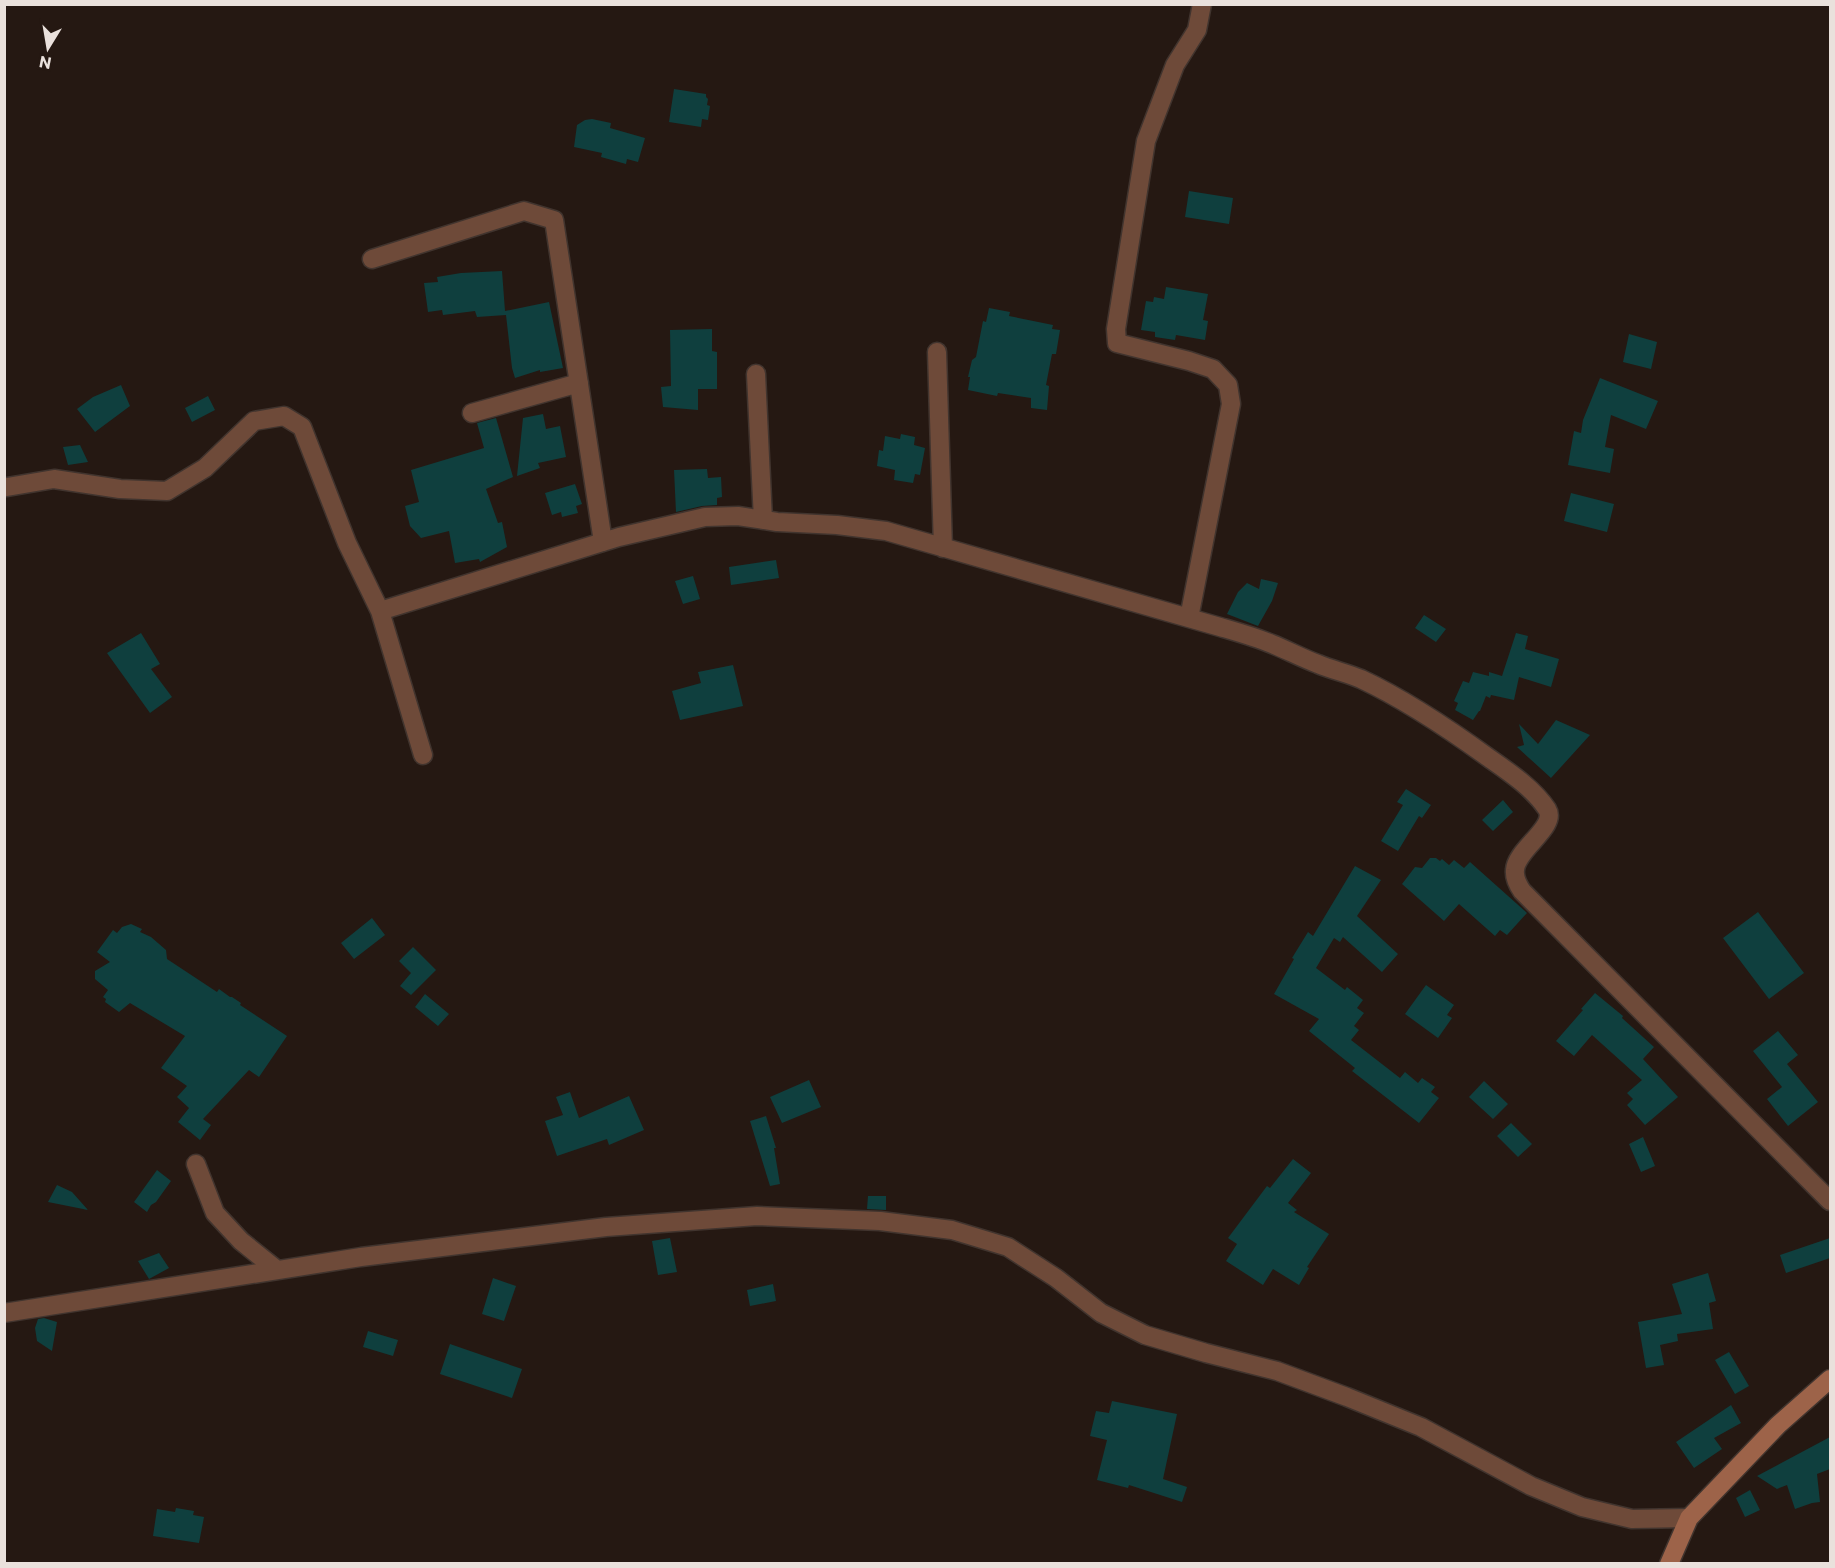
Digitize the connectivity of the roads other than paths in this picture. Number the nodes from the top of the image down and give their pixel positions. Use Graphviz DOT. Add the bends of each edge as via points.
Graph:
graph roads {
  1 [pos="1202,4"];
  2 [pos="372,259"];
  3 [pos="937,352"];
  4 [pos="756,374"];
  5 [pos="579,382"];
  6 [pos="472,413"];
  7 [pos="7,487"];
  8 [pos="763,520"];
  9 [pos="603,542"];
  10 [pos="943,548"];
  11 [pos="380,611"];
  12 [pos="1189,618"];
  13 [pos="423,755"];
  14 [pos="196,1164"];
  15 [pos="1830,1201"];
  16 [pos="277,1270"];
  17 [pos="4,1313"];
  18 [pos="1830,1379"];
  19 [pos="1689,1518"];
  20 [pos="1669,1563"];
  1 -- 12 [label="street" via="1197,30 1175,65 1146,141 1116,329 1117,343 1213,369 1228,385 1231,404"];
  2 -- 5 [label="street" via="524,211 554,220"];
  3 -- 10 [label="street"];
  4 -- 8 [label="street"];
  5 -- 6 [label="street"];
  5 -- 9 [label="street"];
  7 -- 11 [label="street" via="54,479 166,491 205,468 254,422 284,416 302,427 347,543"];
  8 -- 9 [label="street" via="738,516 705,518"];
  8 -- 10 [label="street" via="886,531"];
  9 -- 11 [label="street"];
  10 -- 12 [label="street"];
  11 -- 13 [label="street"];
  12 -- 15 [label="street" via="1270,643 1361,680 1422,712 1517,778 1548,811 1549,818 1517,861 1514,871 1522,891"];
  14 -- 16 [label="street" via="215,1213 241,1241"];
  16 -- 17 [label="street"];
  16 -- 19 [label="street" via="606,1227 757,1216 880,1221 952,1230 1008,1247 1101,1313 1145,1335 1277,1371 1347,1397 1421,1427 1531,1486 1572,1503 1632,1519"];
  18 -- 19 [label="street" via="1778,1425"];
  19 -- 20 [label="street"];
}
